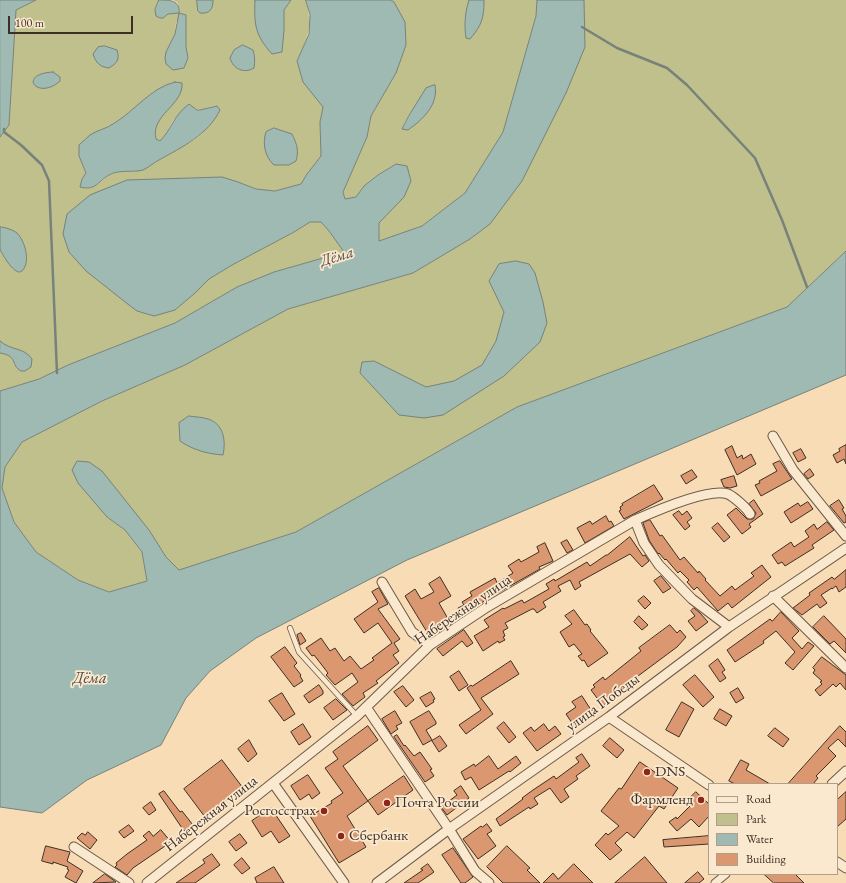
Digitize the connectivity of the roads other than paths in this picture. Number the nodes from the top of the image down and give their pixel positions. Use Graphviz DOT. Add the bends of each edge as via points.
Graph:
graph roads {
  1 [pos="773,436"];
  2 [pos="750,514"];
  3 [pos="634,520"];
  4 [pos="846,536"];
  5 [pos="846,548"];
  6 [pos="382,582"];
  7 [pos="773,596"];
  8 [pos="729,627"];
  9 [pos="290,628"];
  10 [pos="430,645"];
  11 [pos="846,668"];
  12 [pos="366,707"];
  13 [pos="356,716"];
  14 [pos="609,717"];
  15 [pos="846,771"];
  16 [pos="273,783"];
  17 [pos="833,783"];
  18 [pos="708,785"];
  19 [pos="449,830"];
  20 [pos="74,847"];
  21 [pos="725,875"];
  22 [pos="129,883"];
  23 [pos="147,883"];
  24 [pos="344,883"];
  25 [pos="377,883"];
  26 [pos="489,883"];
  27 [pos="715,883"];
  1 -- 4 [label="street" via="793,470"];
  2 -- 3 [label="street, Набережная улица" via="728,494 719,492 707,493"];
  3 -- 8 [label="street" via="644,543 659,565 692,600"];
  3 -- 10 [label="street, Набережная улица" via="487,607"];
  5 -- 7 [label="street, улица Победы"];
  6 -- 10 [label="street" via="412,632"];
  7 -- 8 [label="street, улица Победы"];
  7 -- 11 [label="street"];
  8 -- 14 [label="street, улица Победы"];
  9 -- 13 [label="lane" via="299,652"];
  10 -- 12 [label="street, Набережная улица"];
  12 -- 13 [label="street, Набережная улица"];
  12 -- 19 [label="street"];
  13 -- 16 [label="street, Набережная улица"];
  14 -- 18 [label="street"];
  14 -- 19 [label="street, улица Победы"];
  15 -- 17 [label="street"];
  16 -- 23 [label="street, Набережная улица"];
  16 -- 24 [label="street"];
  19 -- 25 [label="street, улица Победы"];
  19 -- 26 [label="street" via="475,870"];
  20 -- 22 [label="street"];
  21 -- 27 [label="street"];
}
